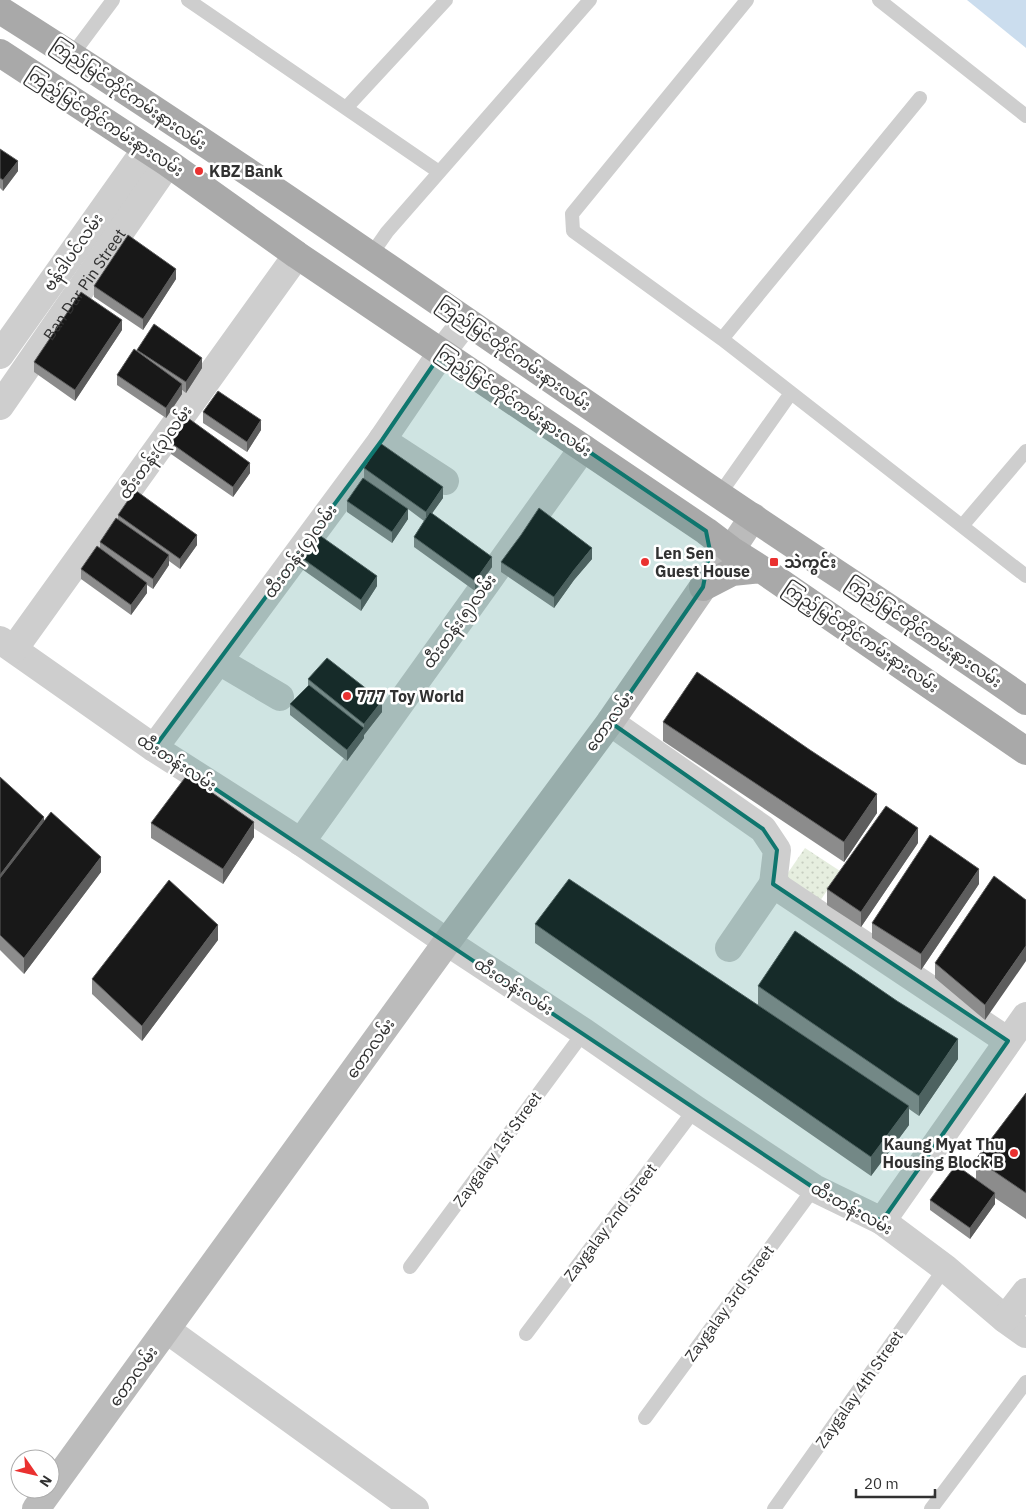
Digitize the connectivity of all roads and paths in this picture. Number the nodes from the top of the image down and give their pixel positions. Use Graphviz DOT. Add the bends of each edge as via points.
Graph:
graph roads {
  1 [pos="113,0"];
  2 [pos="188,0"];
  3 [pos="446,0"];
  4 [pos="590,0"];
  5 [pos="747,0"];
  6 [pos="879,0"];
  7 [pos="0,10"];
  8 [pos="0,53"];
  9 [pos="72,55"];
  10 [pos="920,98"];
  11 [pos="346,108"];
  12 [pos="1026,116"];
  13 [pos="157,156"];
  14 [pos="439,172"];
  15 [pos="297,255"];
  16 [pos="371,255"];
  17 [pos="466,321"];
  18 [pos="722,339"];
  19 [pos="442,352"];
  20 [pos="0,355"];
  21 [pos="791,393"];
  22 [pos="0,406"];
  23 [pos="382,440"];
  24 [pos="583,448"];
  25 [pos="1026,451"];
  26 [pos="445,481"];
  27 [pos="719,495"];
  28 [pos="753,517"];
  29 [pos="962,526"];
  30 [pos="706,531"];
  31 [pos="731,550"];
  32 [pos="761,569"];
  33 [pos="1026,576"];
  34 [pos="703,587"];
  35 [pos="894,611"];
  36 [pos="7,644"];
  37 [pos="870,644"];
  38 [pos="219,661"];
  39 [pos="280,698"];
  40 [pos="1026,701"];
  41 [pos="610,722"];
  42 [pos="154,748"];
  43 [pos="1026,751"];
  44 [pos="301,842"];
  45 [pos="774,884"];
  46 [pos="448,942"];
  47 [pos="729,948"];
  48 [pos="1026,1016"];
  49 [pos="584,1032"];
  50 [pos="1008,1041"];
  51 [pos="695,1109"];
  52 [pos="814,1188"];
  53 [pos="882,1221"];
  54 [pos="410,1267"];
  55 [pos="945,1268"];
  56 [pos="1026,1292"];
  57 [pos="1016,1326"];
  58 [pos="166,1330"];
  59 [pos="526,1334"];
  60 [pos="1026,1382"];
  61 [pos="645,1418"];
  62 [pos="36,1509"];
  63 [pos="415,1509"];
  64 [pos="774,1509"];
  65 [pos="931,1509"];
  1 -- 9 [label="lane"];
  2 -- 11 [label="lane"];
  3 -- 11 [label="lane"];
  4 -- 14 [label="lane"];
  5 -- 18 [label="lane" via="572,214 573,231"];
  6 -- 12 [label="lane"];
  7 -- 9 [label="main road, ကြည်မြင်တိုင်ကမ်းနားလမ်း"];
  8 -- 13 [label="main road, ကြည့်မြင်တိုင်ကမ်းနားလမ်း"];
  9 -- 16 [label="main road, ကြည်မြင်တိုင်ကမ်းနားလမ်း"];
  10 -- 18 [label="lane"];
  11 -- 14 [label="lane"];
  13 -- 15 [label="main road, ကြည့်မြင်တိုင်ကမ်းနားလမ်း"];
  13 -- 20 [label="street, ဗန်ဒါပင်လမ်း"];
  13 -- 22 [label="street, Ban Dar Pin Street"];
  14 -- 16 [label="lane"];
  15 -- 19 [label="main road, ကြည့်မြင်တိုင်ကမ်းနားလမ်း"];
  15 -- 36 [label="street, ထီးတန်း(၃)လမ်း"];
  16 -- 17 [label="main road, ကြည်မြင်တိုင်ကမ်းနားလမ်း"];
  17 -- 19 [label="street, ထီးတန်း(၄)လမ်း"];
  17 -- 27 [label="main road, ကြည်မြင်တိုင်ကမ်းနားလမ်း"];
  18 -- 21 [label="lane"];
  19 -- 23 [label="street, ထီးတန်း(၄)လမ်း"];
  19 -- 24 [label="main road, ကြည့်မြင်တိုင်ကမ်းနားလမ်း"];
  21 -- 27 [label="lane"];
  21 -- 29 [label="lane"];
  23 -- 26 [label="street"];
  23 -- 38 [label="street, ထီးတန်း(၄)လမ်း"];
  24 -- 30 [label="main road, ကြည့်မြင်တိုင်ကမ်းနားလမ်း"];
  24 -- 44 [label="street, ထီးတန်း(၅)လမ်း"];
  25 -- 29 [label="lane"];
  27 -- 28 [label="main road, ကြည်မြင်တိုင်ကမ်းနားလမ်း"];
  28 -- 31 [label="street, တောလမ်း"];
  28 -- 35 [label="main road, ကြည်မြင်တိုင်ကမ်းနားလမ်း"];
  29 -- 33 [label="lane"];
  30 -- 31 [label="main road, ကြည့်မြင်တိုင်ကမ်းနားလမ်း"];
  30 -- 34 [label="main road" via="710,551"];
  31 -- 32 [label="main road, ကြည့်မြင်တိုင်ကမ်းနားလမ်း"];
  31 -- 34 [label="street, တောလမ်း"];
  32 -- 34 [label="main road" via="732,572"];
  32 -- 37 [label="main road, ကြည့်မြင်တိုင်ကမ်းနားလမ်း"];
  34 -- 41 [label="street, တောလမ်း"];
  35 -- 37 [label="main road"];
  35 -- 40 [label="main road, ကြည်မြင်တိုင်ကမ်းနားလမ်း"];
  36 -- 42 [label="street, ထီးတန်းလမ်း"];
  37 -- 43 [label="main road, ကြည့်မြင်တိုင်ကမ်းနားလမ်း"];
  38 -- 39 [label="street"];
  38 -- 42 [label="street, ထီးတန်း(၄)လမ်း"];
  41 -- 45 [label="street" via="763,828 777,850"];
  41 -- 46 [label="street, တောလမ်း"];
  42 -- 44 [label="street, ထီးတန်းလမ်း"];
  44 -- 46 [label="street, ထီးတန်းလမ်း"];
  45 -- 47 [label="street"];
  45 -- 50 [label="street"];
  46 -- 49 [label="street, ထီးတန်းလမ်း"];
  46 -- 58 [label="street, တောလမ်း"];
  48 -- 50 [label="street"];
  49 -- 51 [label="street, ထီးတန်းလမ်း"];
  49 -- 54 [label="lane, Zaygalay 1st Street"];
  50 -- 53 [label="street"];
  51 -- 52 [label="street, ထီးတန်းလမ်း"];
  51 -- 59 [label="lane, Zaygalay 2nd Street"];
  52 -- 53 [label="street, ထီးတန်းလမ်း"];
  52 -- 61 [label="lane, Zaygalay 3rd Street"];
  53 -- 55 [label="street, ထီးတန်းလမ်း"];
  55 -- 57 [label="street, ထီးတန်းလမ်း"];
  55 -- 64 [label="lane, Zaygalay 4th Street"];
  56 -- 57 [label="street"];
  58 -- 62 [label="street, တောလမ်း"];
  58 -- 63 [label="street"];
  60 -- 65 [label="lane"];
}
